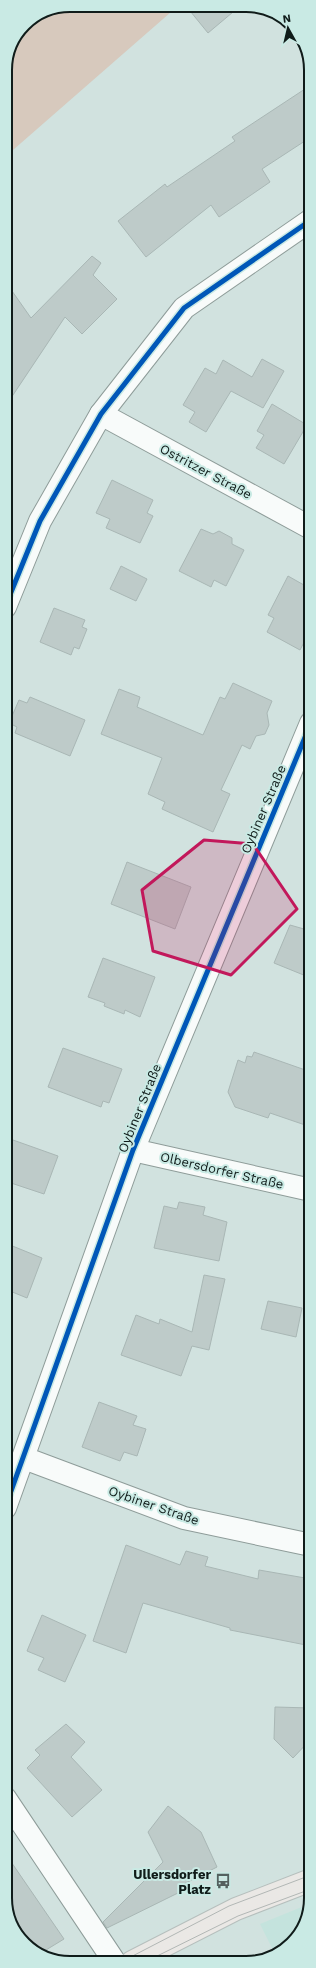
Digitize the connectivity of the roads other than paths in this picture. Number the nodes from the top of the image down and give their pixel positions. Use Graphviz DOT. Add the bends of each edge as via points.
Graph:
graph roads {
  1 [pos="304,225"];
  2 [pos="101,414"];
  3 [pos="304,524"];
  4 [pos="12,590"];
  5 [pos="304,740"];
  6 [pos="133,1150"];
  7 [pos="304,1188"];
  8 [pos="24,1458"];
  9 [pos="12,1490"];
  10 [pos="304,1544"];
  11 [pos="12,1808"];
  12 [pos="304,1883"];
  13 [pos="111,1956"];
  14 [pos="144,1956"];
  1 -- 2 [label="street" via="184,308"];
  2 -- 3 [label="street, Ostritzer Straße"];
  2 -- 4 [label="street" via="40,521"];
  5 -- 6 [label="street, Oybiner Straße"];
  6 -- 7 [label="street, Olbersdorfer Straße"];
  6 -- 8 [label="street, Oybiner Straße"];
  8 -- 9 [label="street, Oybiner Straße"];
  8 -- 10 [label="street, Oybiner Straße" via="184,1518"];
  11 -- 13 [label="street"];
  12 -- 14 [label="main road" via="236,1909"];
}
